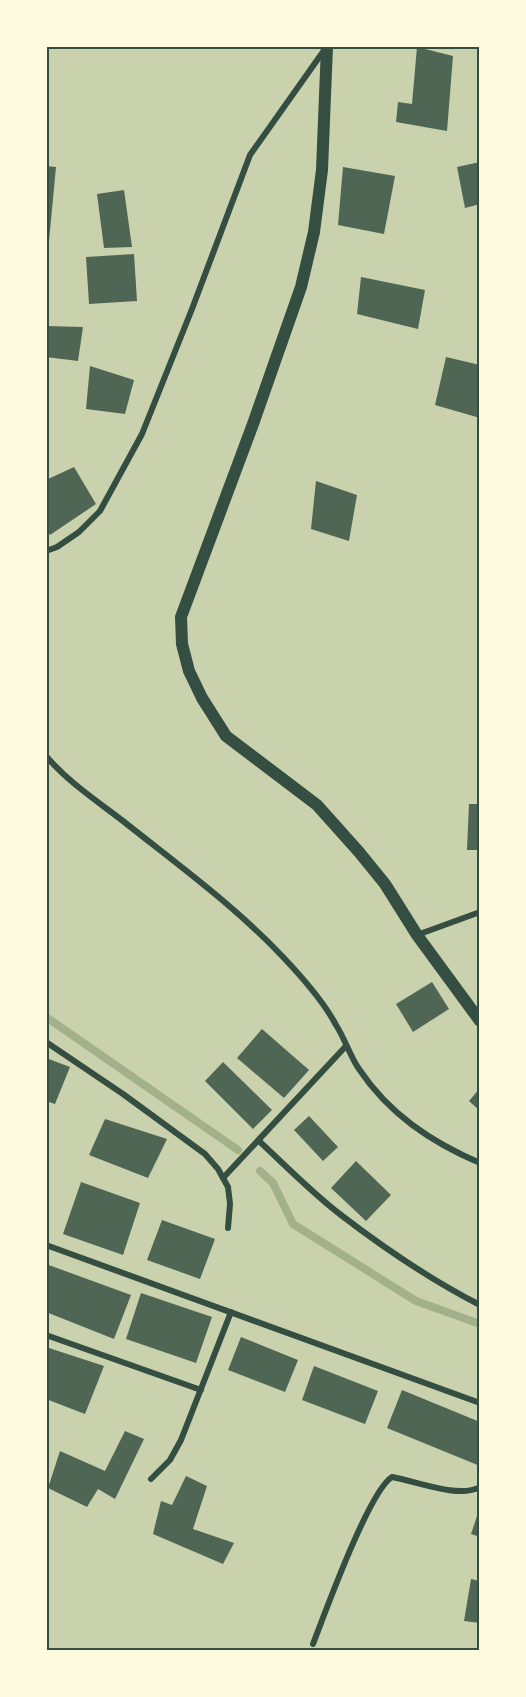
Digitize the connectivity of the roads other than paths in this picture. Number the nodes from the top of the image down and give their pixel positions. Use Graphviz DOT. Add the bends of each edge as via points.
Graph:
graph roads {
  1 [pos="327,46"];
  2 [pos="46,551"];
  3 [pos="46,756"];
  4 [pos="480,912"];
  5 [pos="417,935"];
  6 [pos="480,1021"];
  7 [pos="46,1042"];
  8 [pos="346,1046"];
  9 [pos="260,1141"];
  10 [pos="480,1163"];
  11 [pos="224,1178"];
  12 [pos="228,1228"];
  13 [pos="46,1245"];
  14 [pos="480,1305"];
  15 [pos="231,1312"];
  16 [pos="46,1335"];
  17 [pos="201,1390"];
  18 [pos="480,1403"];
  19 [pos="151,1479"];
  20 [pos="480,1487"];
  21 [pos="313,1644"];
  1 -- 2 [label="street" via="250,155 146,424 100,510 79,531"];
  1 -- 5 [label="main road" via="322,171 301,287 181,617 182,644 189,671 226,736 317,805 385,884"];
  3 -- 8 [label="street" via="259,933 322,1005"];
  4 -- 5 [label="street"];
  5 -- 6 [label="main road"];
  7 -- 11 [label="street" via="205,1154"];
  8 -- 9 [label="street"];
  8 -- 10 [label="street" via="359,1069 400,1116 447,1149"];
  9 -- 11 [label="street"];
  9 -- 14 [label="street" via="340,1214 394,1253"];
  11 -- 12 [label="street" via="230,1204"];
  13 -- 15 [label="street"];
  15 -- 17 [label="street"];
  15 -- 18 [label="street"];
  16 -- 17 [label="street"];
  17 -- 19 [label="street" via="170,1460"];
  20 -- 21 [label="street" via="452,1491 392,1477 386,1480 374,1497"];
}
